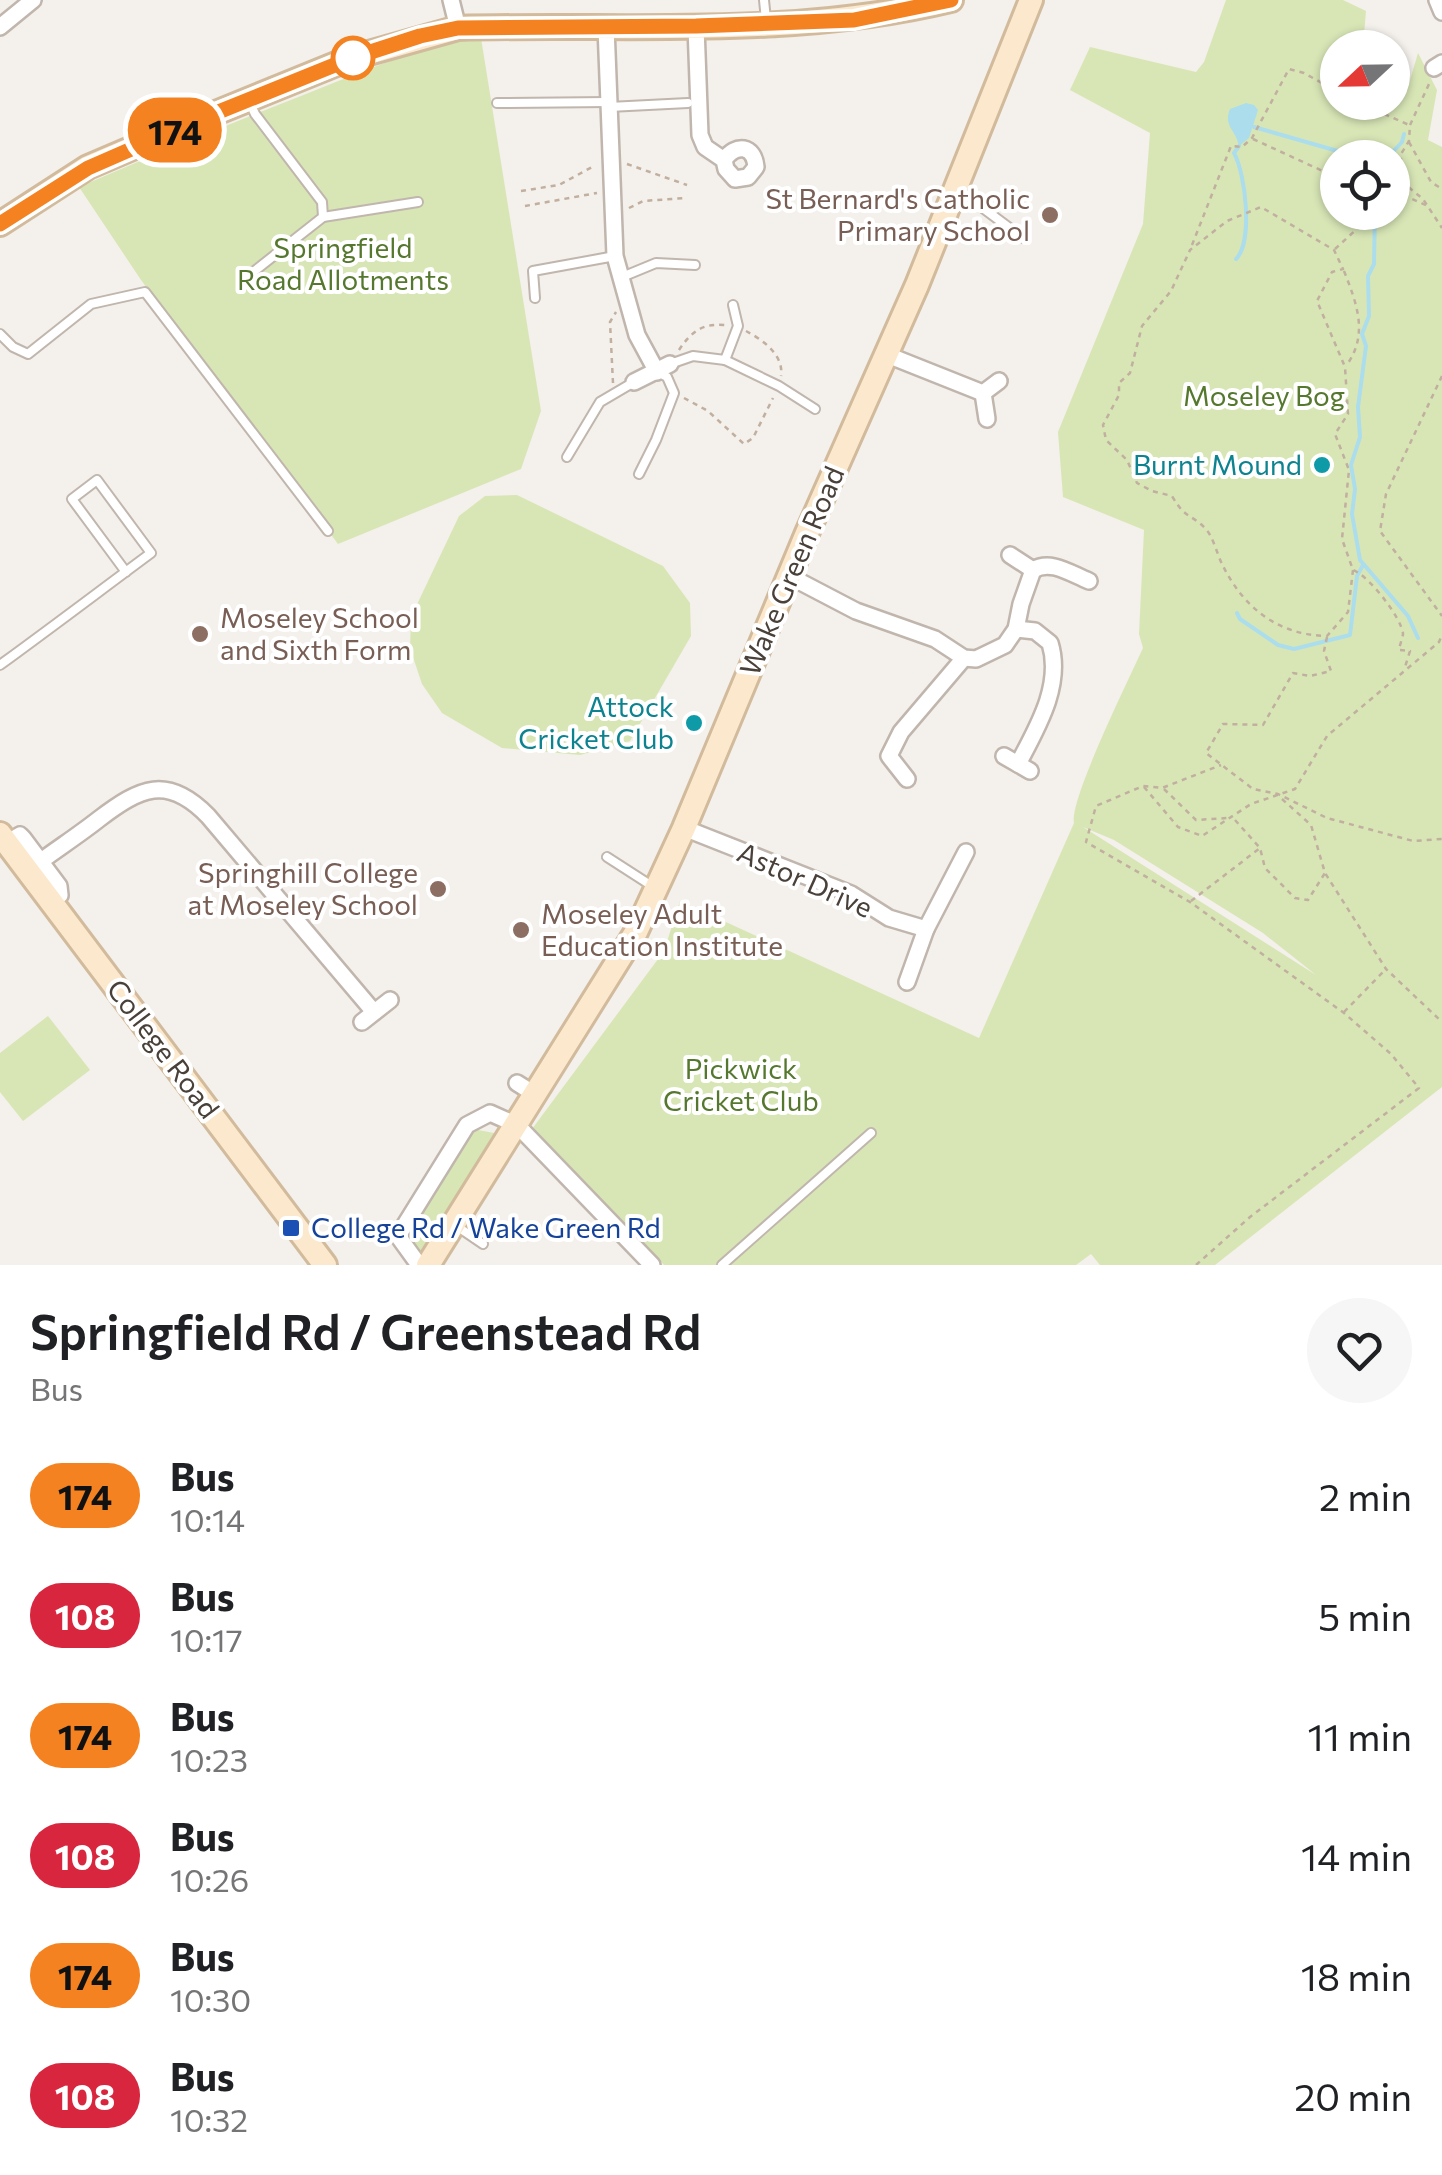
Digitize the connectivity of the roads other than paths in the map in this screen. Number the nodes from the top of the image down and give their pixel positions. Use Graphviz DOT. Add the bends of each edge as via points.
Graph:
graph roads {
  1 [pos="32,0"];
  2 [pos="451,0"];
  3 [pos="764,0"];
  4 [pos="951,0"];
  5 [pos="1031,0"];
  6 [pos="1437,0"];
  7 [pos="1442,12"];
  8 [pos="767,24"];
  9 [pos="696,26"];
  10 [pos="0,27"];
  11 [pos="606,27"];
  12 [pos="458,28"];
  13 [pos="249,99"];
  14 [pos="497,103"];
  15 [pos="688,103"];
  16 [pos="609,104"];
  17 [pos="724,160"];
  18 [pos="956,188"];
  19 [pos="418,202"];
  20 [pos="323,217"];
  21 [pos="0,224"];
  22 [pos="1023,238"];
  23 [pos="615,256"];
  24 [pos="695,266"];
  25 [pos="621,278"];
  26 [pos="243,280"];
  27 [pos="535,298"];
  28 [pos="733,305"];
  29 [pos="0,334"];
  30 [pos="885,354"];
  31 [pos="725,360"];
  32 [pos="663,368"];
  33 [pos="1000,381"];
  34 [pos="634,382"];
  35 [pos="983,392"];
  36 [pos="815,409"];
  37 [pos="987,418"];
  38 [pos="568,457"];
  39 [pos="638,474"];
  40 [pos="328,531"];
  41 [pos="1010,555"];
  42 [pos="1034,570"];
  43 [pos="126,572"];
  44 [pos="789,576"];
  45 [pos="1089,581"];
  46 [pos="1016,629"];
  47 [pos="964,658"];
  48 [pos="0,665"];
  49 [pos="1017,764"];
  50 [pos="907,778"];
  51 [pos="684,828"];
  52 [pos="3,838"];
  53 [pos="966,852"];
  54 [pos="607,857"];
  55 [pos="41,862"];
  56 [pos="656,888"];
  57 [pos="52,901"];
  58 [pos="926,929"];
  59 [pos="907,982"];
  60 [pos="390,1000"];
  61 [pos="517,1125"];
  62 [pos="871,1132"];
  63 [pos="454,1224"];
  64 [pos="483,1244"];
  65 [pos="324,1265"];
  66 [pos="419,1265"];
  67 [pos="428,1265"];
  68 [pos="652,1265"];
  69 [pos="722,1265"];
  1 -- 10 [label="street"];
  2 -- 12 [label="street"];
  3 -- 8 [label="lane"];
  4 -- 8 [label="street" via="854,20"];
  5 -- 18 [label="street, Wake Green Road"];
  6 -- 7 [label="street"];
  8 -- 9 [label="street"];
  9 -- 11 [label="street"];
  9 -- 17 [label="street" via="700,134 705,147"];
  11 -- 12 [label="street"];
  11 -- 16 [label="street"];
  12 -- 13 [label="street" via="352,58"];
  13 -- 20 [label="lane" via="322,202"];
  13 -- 21 [label="street" via="88,168"];
  14 -- 16 [label="lane"];
  15 -- 16 [label="lane"];
  16 -- 23 [label="street"];
  18 -- 22 [label="lane"];
  18 -- 30 [label="street, Wake Green Road"];
  19 -- 20 [label="lane"];
  20 -- 26 [label="lane"];
  23 -- 25 [label="street"];
  23 -- 27 [label="lane" via="533,270"];
  24 -- 25 [label="lane" via="656,262"];
  25 -- 32 [label="street" via="646,356"];
  28 -- 31 [label="lane" via="738,326"];
  29 -- 40 [label="lane" via="28,354 92,304 145,292"];
  30 -- 35 [label="street"];
  30 -- 44 [label="street, Wake Green Road"];
  31 -- 32 [label="lane" via="693,356"];
  31 -- 36 [label="lane"];
  32 -- 34 [label="street"];
  32 -- 39 [label="lane" via="674,393"];
  33 -- 35 [label="street"];
  34 -- 38 [label="lane" via="600,402"];
  35 -- 37 [label="street"];
  41 -- 42 [label="street"];
  42 -- 45 [label="street" via="1051,565"];
  42 -- 46 [label="street"];
  43 -- 43 [label="lane" via="151,553 97,480 72,499"];
  43 -- 48 [label="lane"];
  44 -- 47 [label="street" via="856,611 935,638"];
  44 -- 51 [label="street, Wake Green Road"];
  46 -- 47 [label="street" via="991,654"];
  46 -- 49 [label="street" via="1035,631 1050,643 1054,670 1049,697"];
  47 -- 50 [label="street" via="901,732 889,756"];
  51 -- 56 [label="street, Wake Green Road"];
  51 -- 58 [label="street, Astor Drive"];
  52 -- 55 [label="street" via="20,835"];
  52 -- 57 [label="street, College Road"];
  53 -- 58 [label="street"];
  54 -- 56 [label="lane"];
  55 -- 57 [label="street" via="61,890"];
  55 -- 60 [label="street" via="130,796 154,789 177,793 208,816 368,1017"];
  56 -- 61 [label="street, Wake Green Road" via="636,932 527,1089"];
  57 -- 65 [label="street, College Road"];
  58 -- 59 [label="street"];
  61 -- 63 [label="street, Wake Green Road"];
  61 -- 66 [label="street" via="490,1114 466,1125 398,1236"];
  61 -- 68 [label="street"];
  62 -- 69 [label="lane"];
  63 -- 64 [label="lane"];
  63 -- 67 [label="street, Wake Green Road"];
}
